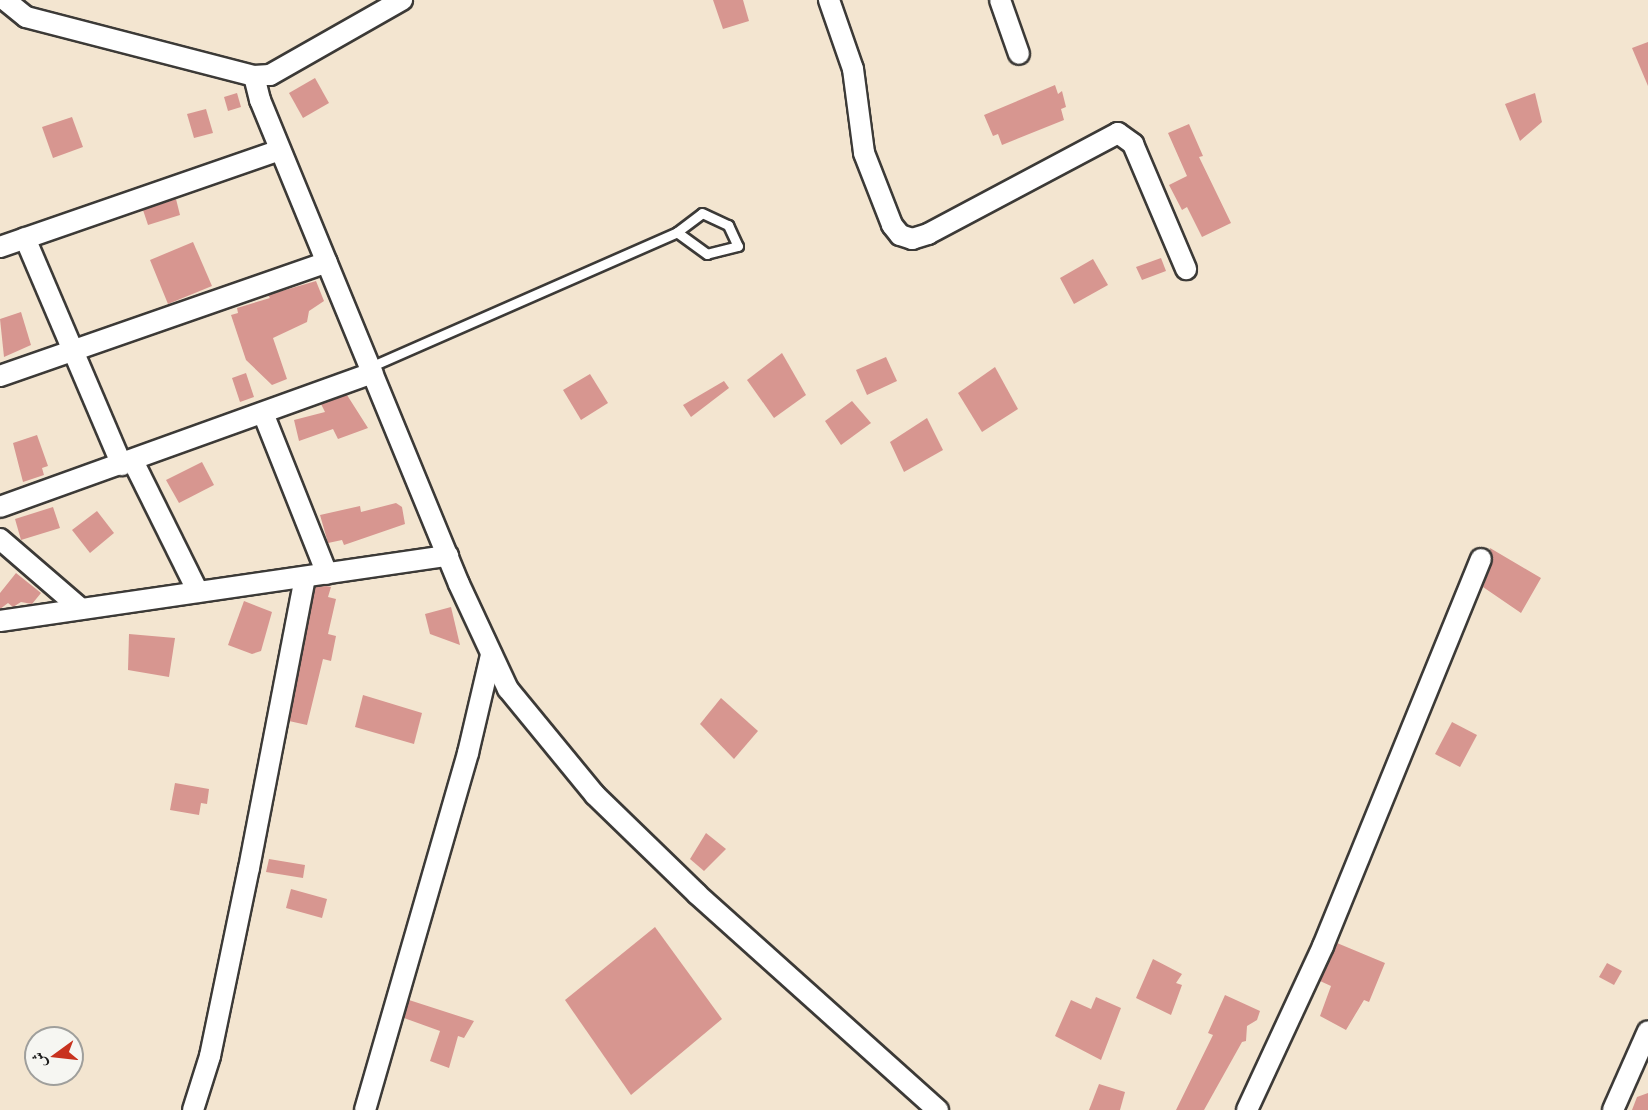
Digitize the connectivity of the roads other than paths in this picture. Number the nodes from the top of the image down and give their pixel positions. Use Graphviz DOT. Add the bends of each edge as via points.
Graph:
graph roads {
  1 [pos="402,0"];
  2 [pos="829,0"];
  3 [pos="1000,0"];
  4 [pos="3,1"];
  5 [pos="1019,54"];
  6 [pos="254,76"];
  7 [pos="280,150"];
  8 [pos="677,232"];
  9 [pos="25,238"];
  10 [pos="0,247"];
  11 [pos="327,262"];
  12 [pos="1186,270"];
  13 [pos="73,350"];
  14 [pos="372,370"];
  15 [pos="0,376"];
  16 [pos="263,413"];
  17 [pos="127,463"];
  18 [pos="0,507"];
  19 [pos="0,539"];
  20 [pos="448,556"];
  21 [pos="1481,559"];
  22 [pos="327,574"];
  23 [pos="305,577"];
  24 [pos="198,592"];
  25 [pos="81,609"];
  26 [pos="0,621"];
  27 [pos="490,655"];
  28 [pos="1648,1031"];
  29 [pos="193,1110"];
  30 [pos="365,1110"];
  31 [pos="938,1110"];
  32 [pos="1247,1110"];
  33 [pos="1613,1110"];
  1 -- 6 [label="street" via="270,75"];
  2 -- 12 [label="street" via="853,69 864,153 892,225 900,235 912,239 928,234 1118,133 1133,144"];
  3 -- 5 [label="street"];
  4 -- 6 [label="street" via="26,17"];
  6 -- 7 [label="street"];
  7 -- 9 [label="street"];
  7 -- 11 [label="street"];
  8 -- 8 [label="lane" via="702,213 728,225 738,246 707,254"];
  8 -- 14 [label="lane"];
  9 -- 10 [label="street"];
  9 -- 13 [label="street"];
  11 -- 13 [label="street"];
  11 -- 14 [label="street"];
  13 -- 15 [label="street"];
  13 -- 17 [label="street"];
  14 -- 16 [label="street"];
  14 -- 20 [label="street"];
  16 -- 17 [label="street"];
  16 -- 22 [label="street"];
  17 -- 18 [label="street"];
  17 -- 24 [label="street"];
  19 -- 25 [label="street"];
  20 -- 22 [label="street"];
  20 -- 27 [label="street"];
  21 -- 32 [label="street" via="1323,946"];
  22 -- 23 [label="street"];
  23 -- 24 [label="street"];
  23 -- 29 [label="street" via="210,1056"];
  24 -- 25 [label="street"];
  25 -- 26 [label="street"];
  27 -- 30 [label="street" via="468,753"];
  27 -- 31 [label="street" via="526,713 596,795 697,894"];
  28 -- 33 [label="street"];
}
